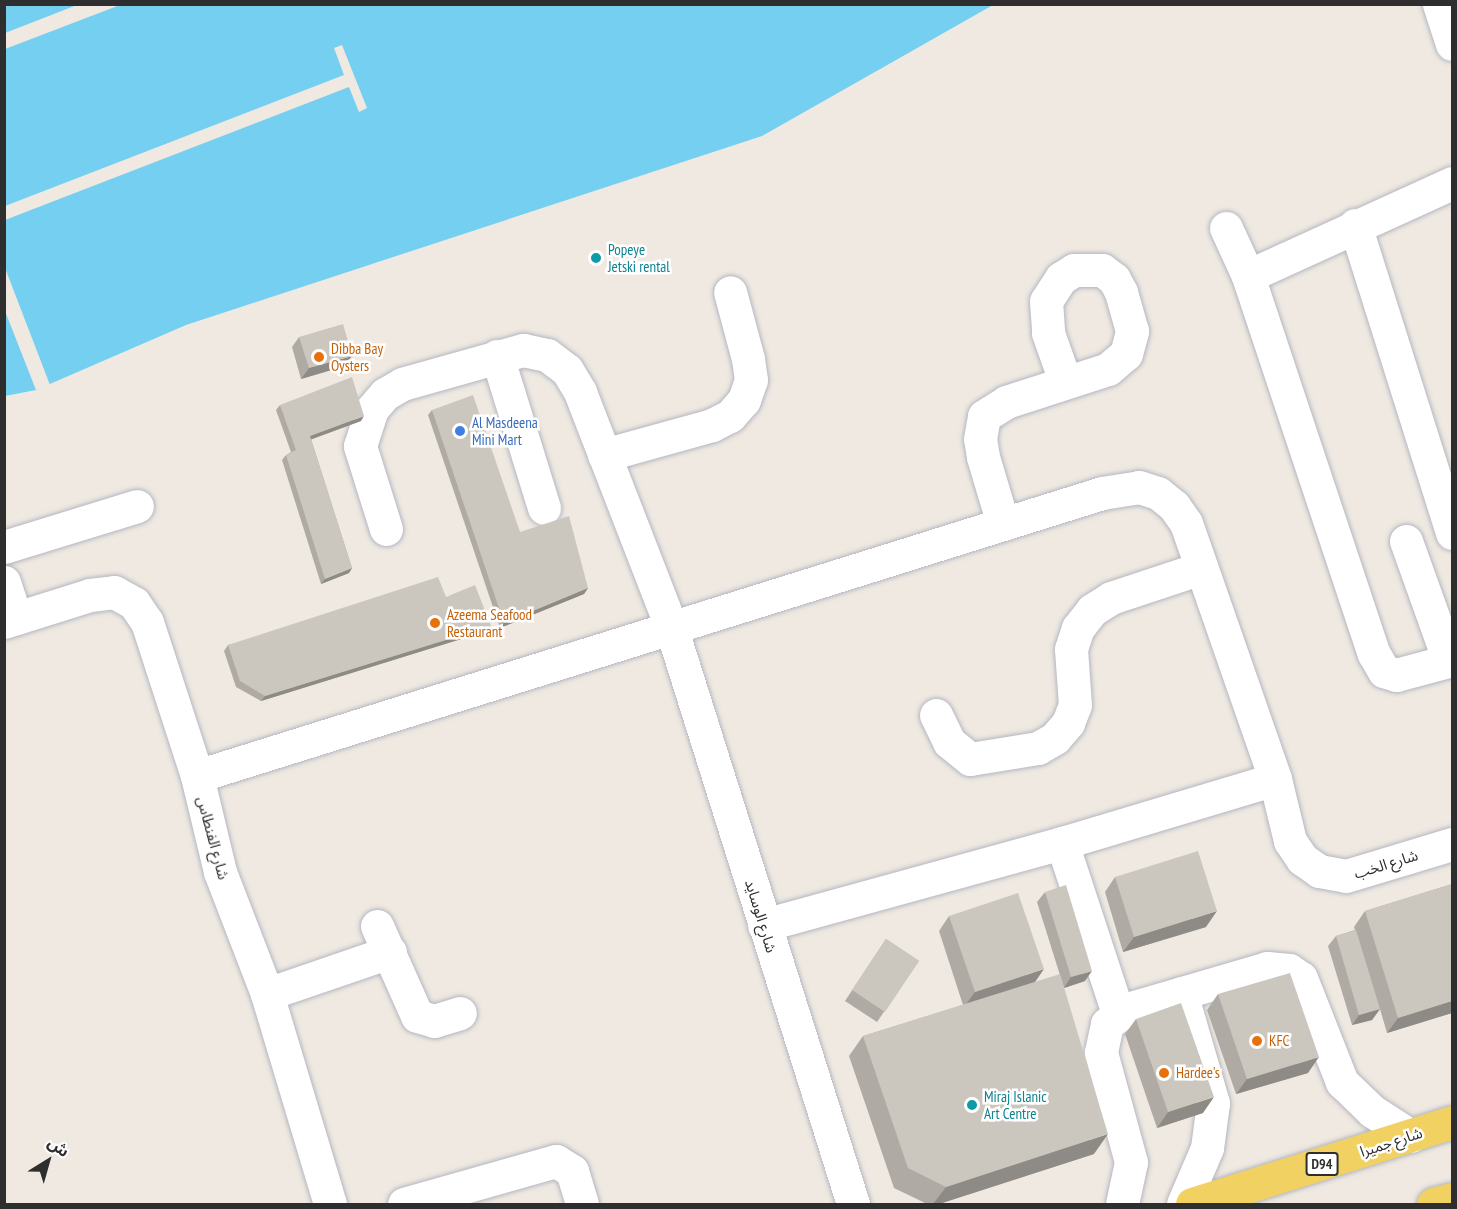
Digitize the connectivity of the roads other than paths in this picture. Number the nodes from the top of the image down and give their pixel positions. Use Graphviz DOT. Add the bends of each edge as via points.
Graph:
graph roads {
  1 [pos="1438,4"];
  2 [pos="1452,44"];
  3 [pos="1452,183"];
  4 [pos="1355,225"];
  5 [pos="1226,228"];
  6 [pos="1248,276"];
  7 [pos="730,292"];
  8 [pos="497,356"];
  9 [pos="1065,381"];
  10 [pos="604,455"];
  11 [pos="137,506"];
  12 [pos="544,508"];
  13 [pos="1003,524"];
  14 [pos="386,529"];
  15 [pos="1452,533"];
  16 [pos="1406,541"];
  17 [pos="4,546"];
  18 [pos="1201,568"];
  19 [pos="4,582"];
  20 [pos="10,620"];
  21 [pos="671,627"];
  22 [pos="1451,661"];
  23 [pos="936,716"];
  24 [pos="197,776"];
  25 [pos="1275,779"];
  26 [pos="1062,843"];
  27 [pos="1452,844"];
  28 [pos="764,925"];
  29 [pos="1181,993"];
  30 [pos="267,994"];
  31 [pos="460,1013"];
  32 [pos="1118,1013"];
  33 [pos="1452,1122"];
  34 [pos="1411,1136"];
  35 [pos="1452,1199"];
  36 [pos="330,1204"];
  37 [pos="406,1204"];
  38 [pos="582,1204"];
  39 [pos="853,1204"];
  40 [pos="1122,1204"];
  41 [pos="1183,1204"];
  42 [pos="1192,1204"];
  43 [pos="1433,1204"];
  1 -- 2 [label="street"];
  3 -- 4 [label="street"];
  4 -- 6 [label="street"];
  4 -- 15 [label="street"];
  5 -- 6 [label="street"];
  6 -- 22 [label="street" via="1374,654 1384,671 1396,675"];
  7 -- 10 [label="street" via="751,380 744,400 730,416 712,425"];
  8 -- 10 [label="street, شارع الوسايد" via="523,350 547,355 567,370"];
  8 -- 12 [label="street"];
  8 -- 14 [label="street, شارع الوسايد" via="402,384 372,409 360,446"];
  9 -- 13 [label="street" via="1006,402 984,416 980,439 983,457"];
  10 -- 21 [label="street, شارع الوسايد"];
  11 -- 17 [label="street"];
  13 -- 18 [label="street" via="1120,487 1139,487 1158,493 1174,506 1186,524"];
  13 -- 21 [label="street"];
  16 -- 22 [label="street"];
  18 -- 23 [label="street" via="1112,598 1092,610 1078,628 1071,649 1075,705 1062,730 1038,748 970,759 948,742"];
  18 -- 25 [label="street"];
  19 -- 20 [label="street"];
  20 -- 24 [label="street, شارع الفنطاس" via="90,595 114,592 134,603 147,622"];
  21 -- 24 [label="street"];
  21 -- 28 [label="street, شارع الوسايد"];
  24 -- 30 [label="street, شارع الفنطاس" via="220,872"];
  25 -- 26 [label="street"];
  25 -- 27 [label="street, شارع الخب" via="1290,841 1302,859 1319,872 1346,876"];
  26 -- 28 [label="street"];
  26 -- 32 [label="street"];
  28 -- 39 [label="street, شارع الوسايد"];
  29 -- 32 [label="street"];
  29 -- 34 [label="street" via="1267,968 1289,970 1301,978 1342,1082 1372,1111"];
  29 -- 41 [label="street" via="1213,1103 1207,1148"];
  30 -- 31 [label="street" via="383,939 417,1016 434,1021"];
  30 -- 36 [label="street, شارع الفنطاس"];
  32 -- 40 [label="street" via="1101,1037 1101,1052 1131,1162"];
  33 -- 34 [label="main road, شارع جميرا / D94"];
  34 -- 42 [label="main road, شارع جميرا / D94"];
  35 -- 43 [label="main road"];
  37 -- 38 [label="street" via="556,1161 572,1171"];
}
